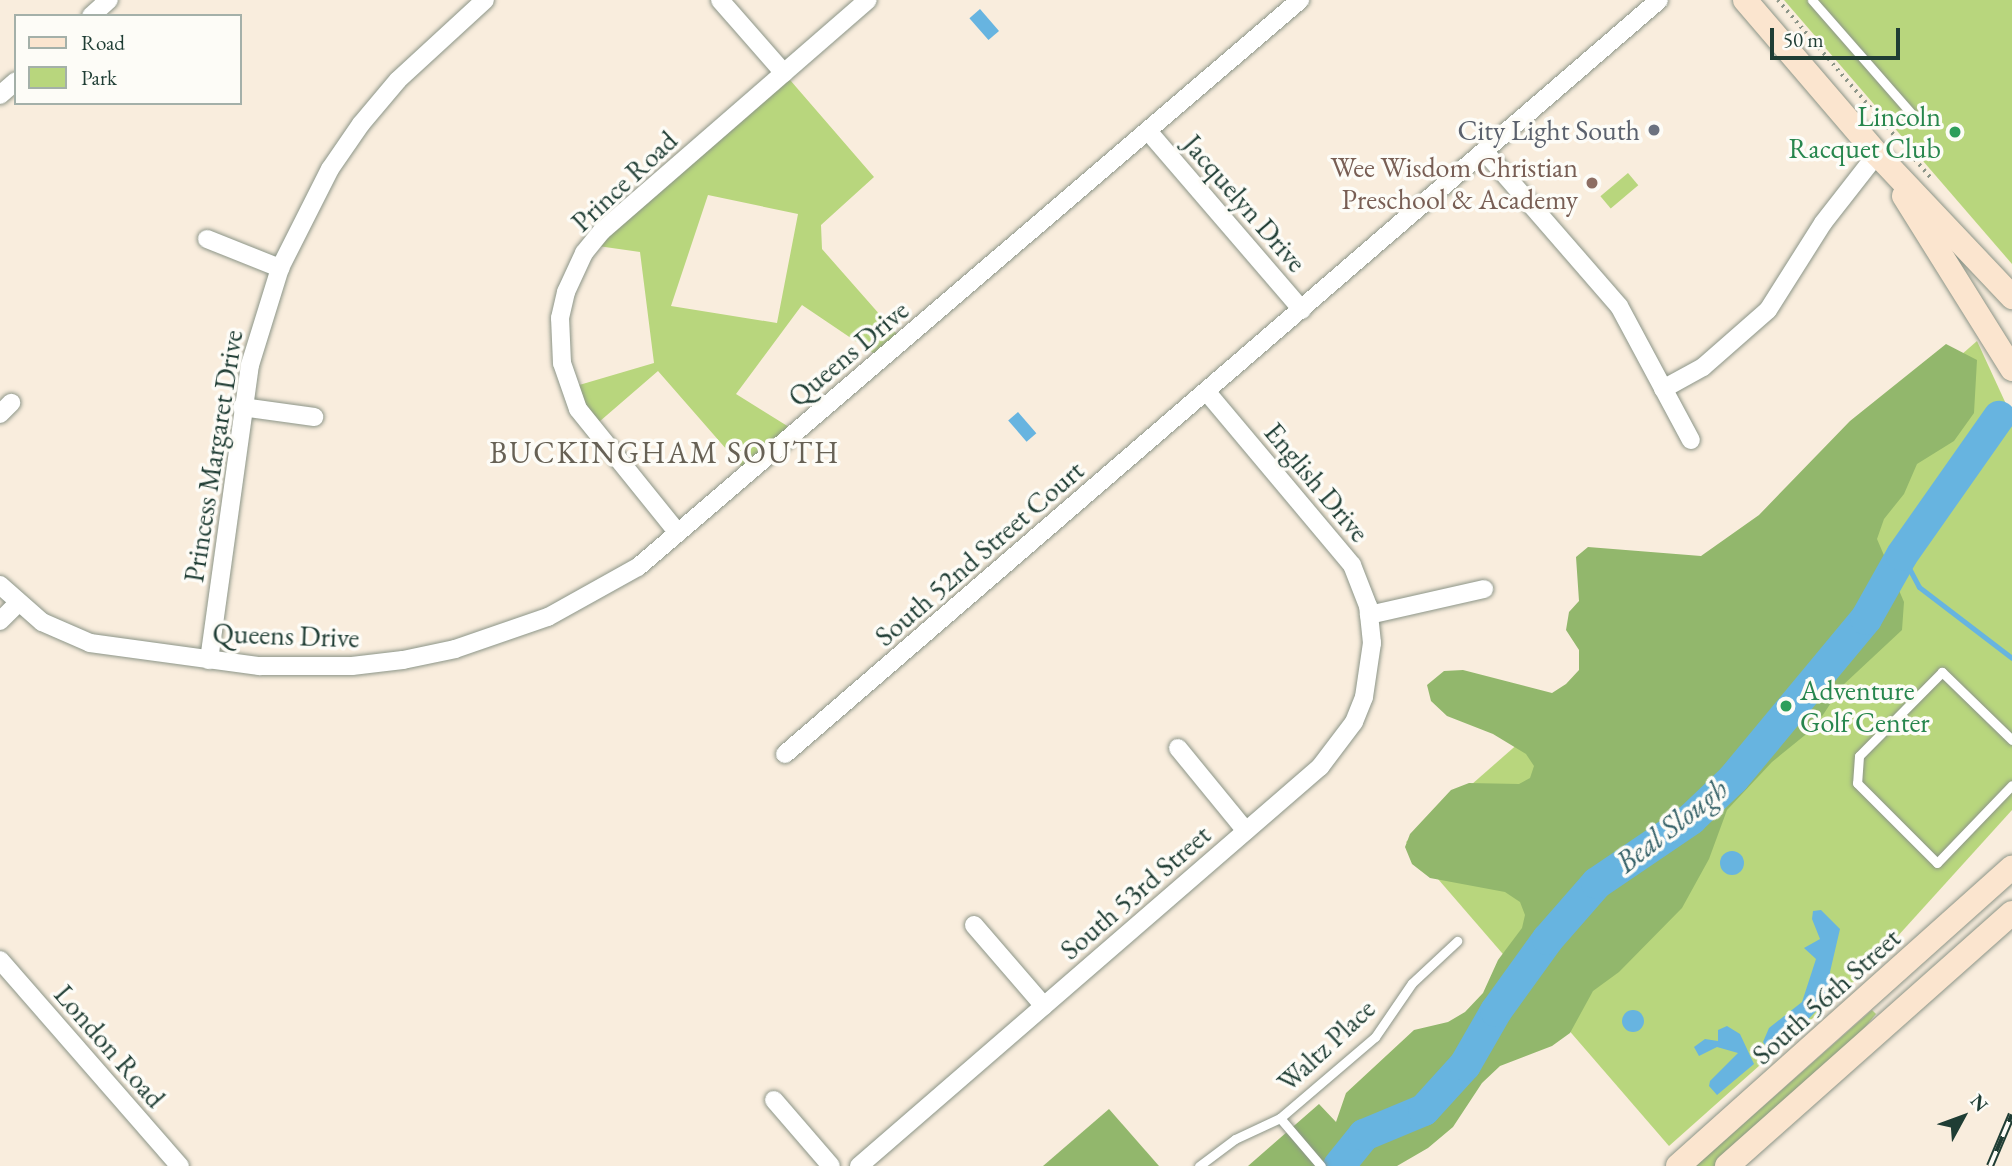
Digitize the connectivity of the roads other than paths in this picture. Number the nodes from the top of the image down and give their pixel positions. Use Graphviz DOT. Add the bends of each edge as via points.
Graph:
graph roads {
  1 [pos="109,0"];
  2 [pos="485,0"];
  3 [pos="720,0"];
  4 [pos="868,0"];
  5 [pos="1300,0"];
  6 [pos="1659,0"];
  7 [pos="1745,0"];
  8 [pos="1812,0"];
  9 [pos="93,14"];
  10 [pos="783,73"];
  11 [pos="14,83"];
  12 [pos="0,95"];
  13 [pos="1916,119"];
  14 [pos="1148,131"];
  15 [pos="1485,152"];
  16 [pos="1877,154"];
  17 [pos="207,239"];
  18 [pos="280,268"];
  19 [pos="2012,297"];
  20 [pos="1301,310"];
  21 [pos="2012,369"];
  22 [pos="1663,389"];
  23 [pos="1207,392"];
  24 [pos="242,407"];
  25 [pos="314,417"];
  26 [pos="1691,440"];
  27 [pos="678,533"];
  28 [pos="0,585"];
  29 [pos="1484,589"];
  30 [pos="18,603"];
  31 [pos="1369,615"];
  32 [pos="0,621"];
  33 [pos="209,660"];
  34 [pos="2012,740"];
  35 [pos="1178,748"];
  36 [pos="785,754"];
  37 [pos="2012,785"];
  38 [pos="1246,831"];
  39 [pos="2012,867"];
  40 [pos="2012,913"];
  41 [pos="974,925"];
  42 [pos="1457,941"];
  43 [pos="0,960"];
  44 [pos="1044,1006"];
  45 [pos="774,1100"];
  46 [pos="1280,1118"];
  47 [pos="180,1166"];
  48 [pos="831,1166"];
  49 [pos="859,1166"];
  50 [pos="1199,1166"];
  51 [pos="1321,1166"];
  52 [pos="1678,1166"];
  53 [pos="1727,1166"];
  1 -- 9 [label="street"];
  2 -- 18 [label="street, Princess Margaret Drive" via="415,63 361,124 330,169"];
  3 -- 10 [label="street"];
  4 -- 10 [label="street, Prince Road"];
  5 -- 14 [label="street, Queens Drive"];
  6 -- 15 [label="street, South 52nd Street Court"];
  7 -- 16 [label="main road"];
  8 -- 13 [label="lane"];
  10 -- 27 [label="street, Prince Road" via="602,231 584,253 560,318 562,363 578,409"];
  11 -- 12 [label="street"];
  14 -- 20 [label="street, Jacquelyn Drive"];
  14 -- 27 [label="street, Queens Drive"];
  15 -- 20 [label="street, South 52nd Street Court"];
  15 -- 22 [label="street" via="1619,306"];
  16 -- 19 [label="main road"];
  16 -- 21 [label="main road"];
  16 -- 22 [label="street" via="1823,223 1769,310 1703,367"];
  17 -- 18 [label="street"];
  18 -- 24 [label="street, Princess Margaret Drive" via="263,315"];
  20 -- 23 [label="street, South 52nd Street Court"];
  22 -- 26 [label="street"];
  23 -- 31 [label="street, English Drive" via="1338,543 1352,565"];
  23 -- 36 [label="street, South 52nd Street Court"];
  24 -- 25 [label="street"];
  24 -- 33 [label="street, Princess Margaret Drive"];
  27 -- 33 [label="street, Queens Drive" via="638,567 594,594 536,622 455,649 352,666"];
  28 -- 30 [label="street, Queens Drive"];
  29 -- 31 [label="street"];
  30 -- 32 [label="street"];
  30 -- 33 [label="street, Queens Drive" via="42,622 90,643"];
  31 -- 38 [label="street, South 53rd Street" via="1370,670 1354,722 1320,766"];
  34 -- 37 [label="lane" via="1942,672 1859,756 1857,783 1937,863"];
  35 -- 38 [label="street"];
  38 -- 44 [label="street, South 53rd Street"];
  39 -- 52 [label="main road, South 56th Street"];
  40 -- 53 [label="main road"];
  41 -- 44 [label="street"];
  42 -- 46 [label="lane, Waltz Place" via="1412,983 1382,1030"];
  43 -- 47 [label="street, London Road"];
  44 -- 49 [label="street, South 53rd Street"];
  45 -- 48 [label="street"];
  46 -- 50 [label="lane, Waltz Place" via="1227,1144"];
  46 -- 51 [label="lane, Waltz Place"];
}
